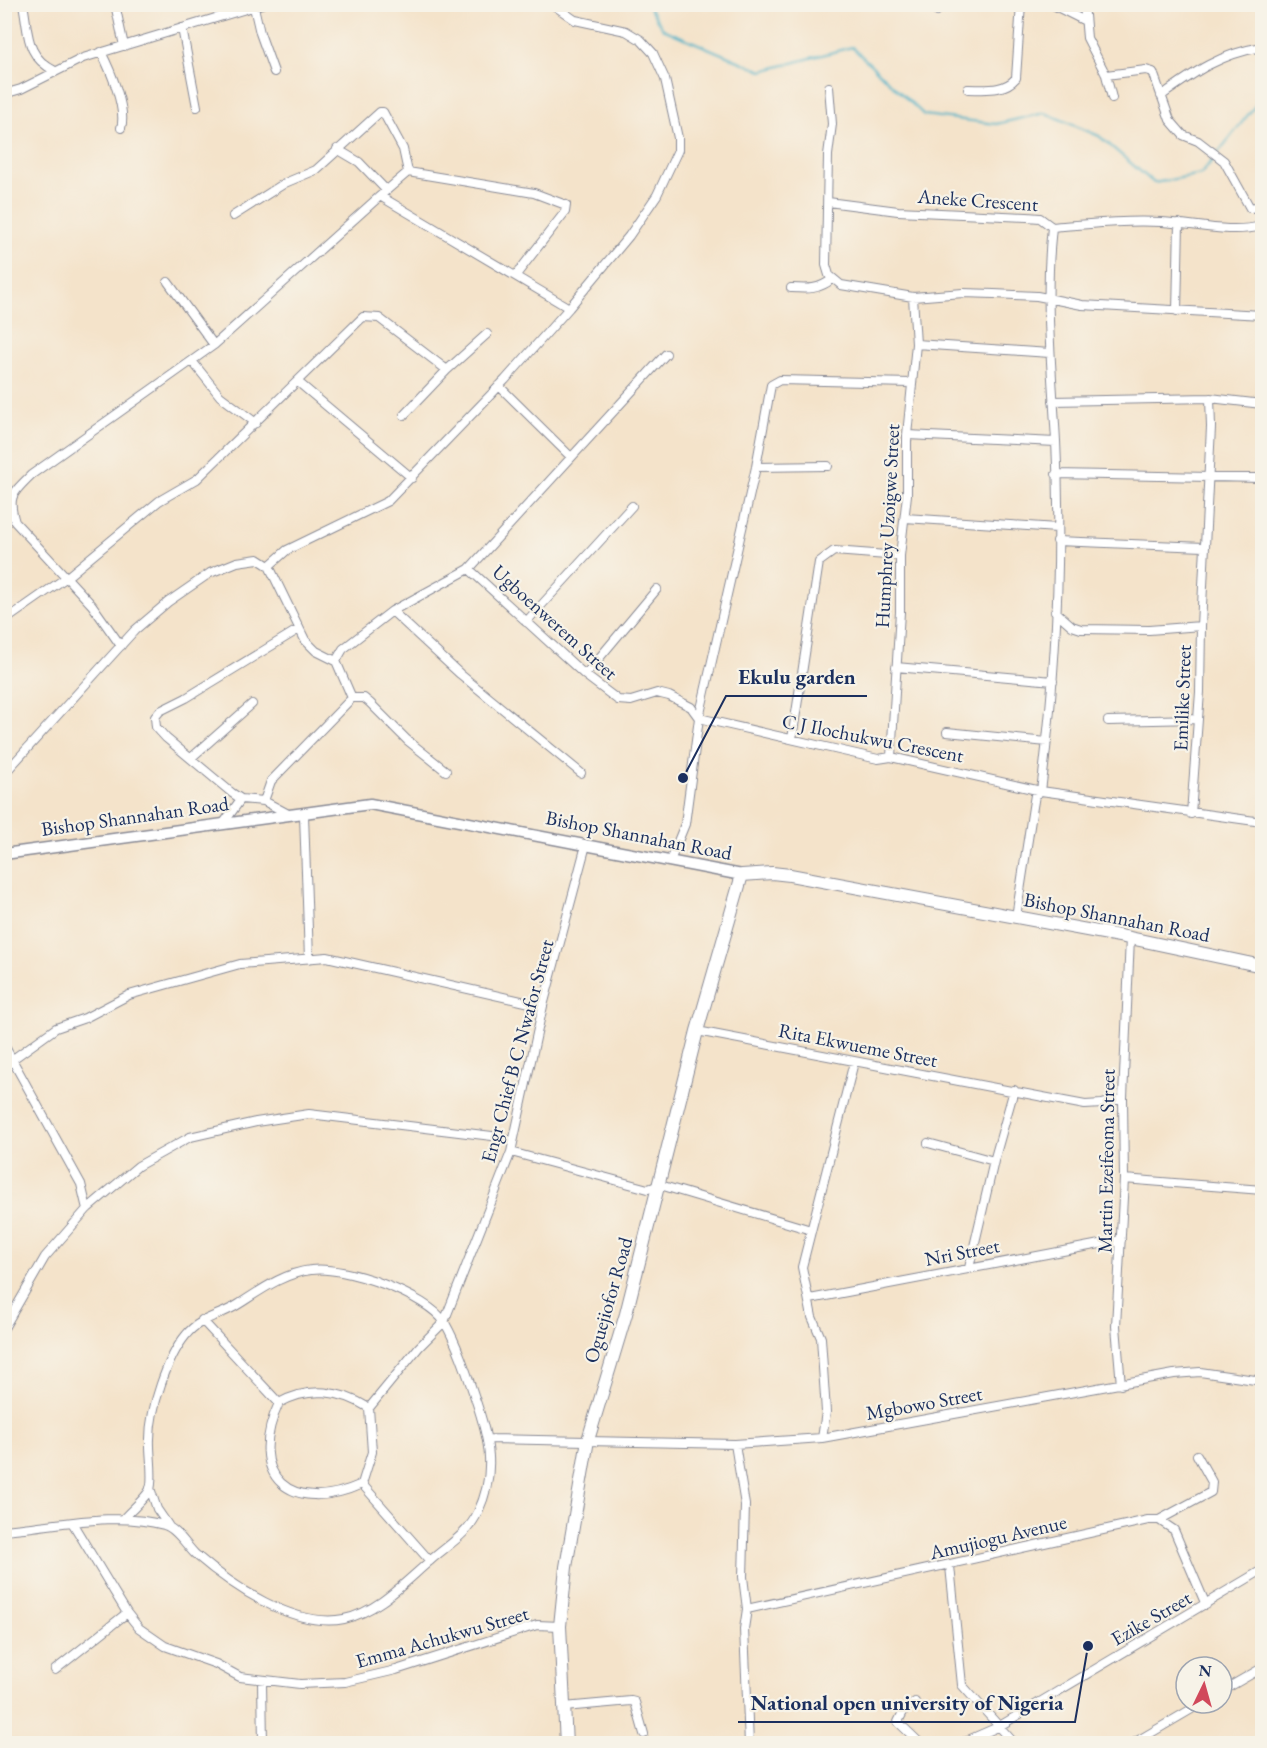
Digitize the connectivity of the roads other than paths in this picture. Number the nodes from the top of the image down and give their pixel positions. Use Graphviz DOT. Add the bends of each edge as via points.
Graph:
graph roads {
  1 [pos="23,4"];
  2 [pos="115,4"];
  3 [pos="552,4"];
  4 [pos="1021,4"];
  5 [pos="1051,4"];
  6 [pos="1084,4"];
  7 [pos="258,6"];
  8 [pos="1085,21"];
  9 [pos="182,28"];
  10 [pos="124,46"];
  11 [pos="1263,47"];
  12 [pos="101,52"];
  13 [pos="55,71"];
  14 [pos="274,72"];
  15 [pos="1106,75"];
  16 [pos="829,87"];
  17 [pos="968,89"];
  18 [pos="4,94"];
  19 [pos="1161,96"];
  20 [pos="1112,98"];
  21 [pos="197,107"];
  22 [pos="121,128"];
  23 [pos="337,149"];
  24 [pos="408,172"];
  25 [pos="383,193"];
  26 [pos="828,202"];
  27 [pos="1260,207"];
  28 [pos="233,216"];
  29 [pos="1263,219"];
  30 [pos="1179,223"];
  31 [pos="1263,226"];
  32 [pos="1052,227"];
  33 [pos="516,275"];
  34 [pos="832,279"];
  35 [pos="168,282"];
  36 [pos="791,288"];
  37 [pos="913,297"];
  38 [pos="1050,299"];
  39 [pos="568,308"];
  40 [pos="1178,311"];
  41 [pos="1263,315"];
  42 [pos="487,334"];
  43 [pos="916,344"];
  44 [pos="214,345"];
  45 [pos="1050,353"];
  46 [pos="666,354"];
  47 [pos="192,361"];
  48 [pos="447,370"];
  49 [pos="298,382"];
  50 [pos="911,383"];
  51 [pos="499,386"];
  52 [pos="1210,399"];
  53 [pos="1053,401"];
  54 [pos="1263,404"];
  55 [pos="404,415"];
  56 [pos="256,423"];
  57 [pos="907,435"];
  58 [pos="1056,442"];
  59 [pos="571,457"];
  60 [pos="828,466"];
  61 [pos="756,467"];
  62 [pos="1056,474"];
  63 [pos="1209,475"];
  64 [pos="412,478"];
  65 [pos="1263,478"];
  66 [pos="632,506"];
  67 [pos="905,519"];
  68 [pos="1057,528"];
  69 [pos="1057,541"];
  70 [pos="1204,547"];
  71 [pos="900,556"];
  72 [pos="269,566"];
  73 [pos="469,569"];
  74 [pos="67,577"];
  75 [pos="657,589"];
  76 [pos="392,611"];
  77 [pos="1055,611"];
  78 [pos="4,621"];
  79 [pos="526,622"];
  80 [pos="1200,626"];
  81 [pos="299,629"];
  82 [pos="121,646"];
  83 [pos="336,661"];
  84 [pos="896,667"];
  85 [pos="585,675"];
  86 [pos="1053,681"];
  87 [pos="352,698"];
  88 [pos="252,704"];
  89 [pos="699,718"];
  90 [pos="1198,719"];
  91 [pos="1108,721"];
  92 [pos="946,732"];
  93 [pos="792,739"];
  94 [pos="1047,742"];
  95 [pos="891,757"];
  96 [pos="191,758"];
  97 [pos="446,771"];
  98 [pos="581,773"];
  99 [pos="4,774"];
  100 [pos="1041,791"];
  101 [pos="241,800"];
  102 [pos="264,801"];
  103 [pos="1191,814"];
  104 [pos="290,815"];
  105 [pos="304,815"];
  106 [pos="1263,822"];
  107 [pos="223,824"];
  108 [pos="586,849"];
  109 [pos="4,854"];
  110 [pos="670,861"];
  111 [pos="742,875"];
  112 [pos="1016,917"];
  113 [pos="1130,938"];
  114 [pos="309,959"];
  115 [pos="1263,966"];
  116 [pos="543,1006"];
  117 [pos="697,1031"];
  118 [pos="4,1045"];
  119 [pos="13,1059"];
  120 [pos="854,1062"];
  121 [pos="4,1068"];
  122 [pos="1014,1090"];
  123 [pos="1123,1098"];
  124 [pos="511,1141"];
  125 [pos="928,1143"];
  126 [pos="511,1152"];
  127 [pos="994,1161"];
  128 [pos="1124,1179"];
  129 [pos="660,1185"];
  130 [pos="1263,1190"];
  131 [pos="87,1209"];
  132 [pos="811,1230"];
  133 [pos="1120,1239"];
  134 [pos="969,1268"];
  135 [pos="810,1299"];
  136 [pos="202,1320"];
  137 [pos="444,1322"];
  138 [pos="4,1328"];
  139 [pos="1263,1381"];
  140 [pos="1121,1385"];
  141 [pos="279,1403"];
  142 [pos="369,1408"];
  143 [pos="822,1438"];
  144 [pos="489,1439"];
  145 [pos="588,1440"];
  146 [pos="735,1444"];
  147 [pos="1197,1455"];
  148 [pos="362,1484"];
  149 [pos="150,1488"];
  150 [pos="125,1517"];
  151 [pos="1159,1520"];
  152 [pos="74,1524"];
  153 [pos="169,1526"];
  154 [pos="4,1530"];
  155 [pos="430,1561"];
  156 [pos="950,1566"];
  157 [pos="1263,1570"];
  158 [pos="1206,1605"];
  159 [pos="747,1610"];
  160 [pos="127,1613"];
  161 [pos="560,1626"];
  162 [pos="1263,1668"];
  163 [pos="55,1671"];
  164 [pos="262,1682"];
  165 [pos="1234,1684"];
  166 [pos="915,1702"];
  167 [pos="564,1707"];
  168 [pos="1181,1715"];
  169 [pos="998,1727"];
  170 [pos="644,1734"];
  171 [pos="263,1743"];
  172 [pos="566,1743"];
  173 [pos="749,1743"];
  174 [pos="921,1743"];
  175 [pos="959,1743"];
  176 [pos="1015,1743"];
  177 [pos="1132,1743"];
  1 -- 13 [label="street" via="32,51 39,63"];
  2 -- 10 [label="street"];
  3 -- 39 [label="street" via="575,20 626,31 653,53 665,79 678,138 678,150 650,207"];
  4 -- 17 [label="street" via="1016,78 995,90"];
  5 -- 8 [label="street"];
  6 -- 8 [label="street"];
  7 -- 9 [label="street"];
  7 -- 14 [label="street" via="260,33"];
  8 -- 15 [label="street" via="1092,51"];
  9 -- 10 [label="street"];
  9 -- 21 [label="street"];
  10 -- 12 [label="street"];
  11 -- 19 [label="street" via="1218,58"];
  12 -- 13 [label="street"];
  12 -- 22 [label="street" via="114,75 123,119"];
  13 -- 18 [label="street"];
  15 -- 19 [label="street" via="1150,71"];
  15 -- 20 [label="street"];
  16 -- 26 [label="street" via="832,124"];
  19 -- 27 [label="street" via="1177,129 1224,161 1250,208"];
  23 -- 24 [label="street" via="383,112 403,149"];
  23 -- 25 [label="street" via="359,162"];
  23 -- 28 [label="street" via="316,170 285,183"];
  24 -- 25 [label="street"];
  24 -- 33 [label="street" via="534,194 566,205 565,212"];
  25 -- 33 [label="street"];
  25 -- 44 [label="street"];
  26 -- 32 [label="street, Aneke Crescent" via="898,211 1027,216 1041,218"];
  26 -- 34 [label="street" via="826,265"];
  27 -- 29 [label="street"];
  30 -- 31 [label="street" via="1239,231"];
  30 -- 32 [label="street" via="1107,222"];
  30 -- 40 [label="street"];
  32 -- 38 [label="street, Aneke Crescent"];
  33 -- 39 [label="street"];
  34 -- 36 [label="street" via="812,289"];
  34 -- 37 [label="street" via="841,285"];
  35 -- 44 [label="street"];
  37 -- 38 [label="street" via="963,293"];
  37 -- 43 [label="street, Humphrey Uzoigwe Street"];
  38 -- 40 [label="street"];
  38 -- 45 [label="street, Aneke Crescent"];
  39 -- 51 [label="street"];
  40 -- 41 [label="street"];
  42 -- 48 [label="street"];
  43 -- 45 [label="street"];
  43 -- 50 [label="street, Humphrey Uzoigwe Street"];
  44 -- 47 [label="street"];
  45 -- 53 [label="street, Aneke Crescent"];
  46 -- 59 [label="street"];
  47 -- 56 [label="street" via="220,396"];
  47 -- 74 [label="street" via="31,475 13,492 10,506 15,522"];
  48 -- 49 [label="street" via="372,316 363,317"];
  48 -- 55 [label="street"];
  49 -- 56 [label="street"];
  49 -- 64 [label="street"];
  50 -- 57 [label="street, Humphrey Uzoigwe Street"];
  50 -- 61 [label="street" via="780,380 771,384"];
  51 -- 59 [label="street"];
  51 -- 64 [label="street"];
  52 -- 53 [label="street"];
  52 -- 54 [label="street"];
  52 -- 63 [label="street"];
  53 -- 58 [label="street, Aneke Crescent"];
  56 -- 74 [label="street" via="197,479 159,501"];
  57 -- 58 [label="street"];
  57 -- 67 [label="street, Humphrey Uzoigwe Street"];
  58 -- 62 [label="street, Aneke Crescent"];
  59 -- 73 [label="street"];
  60 -- 61 [label="street"];
  61 -- 89 [label="street"];
  62 -- 63 [label="street"];
  62 -- 68 [label="street, Aneke Crescent"];
  63 -- 65 [label="street"];
  63 -- 70 [label="street"];
  64 -- 72 [label="street" via="388,501 287,550"];
  66 -- 79 [label="street"];
  67 -- 68 [label="street"];
  67 -- 71 [label="street, Humphrey Uzoigwe Street"];
  68 -- 69 [label="street, Aneke Crescent"];
  69 -- 70 [label="street"];
  69 -- 77 [label="street, Aneke Crescent"];
  70 -- 80 [label="street"];
  71 -- 84 [label="street, Humphrey Uzoigwe Street"];
  71 -- 93 [label="street" via="834,551 819,562"];
  72 -- 81 [label="street"];
  72 -- 82 [label="street" via="253,559 210,573 168,602"];
  73 -- 76 [label="street, Ugboenwerem Street"];
  73 -- 79 [label="street, Ugboenwerem Street"];
  74 -- 78 [label="street"];
  74 -- 82 [label="street"];
  75 -- 85 [label="street"];
  76 -- 83 [label="street, Ugboenwerem Street" via="343,649"];
  76 -- 98 [label="street" via="460,674"];
  77 -- 80 [label="street, Emilike Street" via="1081,629"];
  77 -- 86 [label="street, Aneke Crescent"];
  79 -- 85 [label="street, Ugboenwerem Street"];
  80 -- 90 [label="street, Emilike Street"];
  81 -- 83 [label="street" via="316,651"];
  81 -- 96 [label="street" via="160,711 155,717 156,727"];
  82 -- 99 [label="street"];
  83 -- 87 [label="street"];
  84 -- 86 [label="street"];
  84 -- 95 [label="street, Humphrey Uzoigwe Street"];
  85 -- 89 [label="street, Ugboenwerem Street" via="624,702 648,694 669,696 691,707"];
  86 -- 94 [label="street, Aneke Crescent"];
  87 -- 97 [label="street" via="364,698"];
  87 -- 102 [label="street" via="271,781"];
  88 -- 96 [label="street"];
  89 -- 93 [label="street, C J Ilochukwu Crescent"];
  89 -- 110 [label="street" via="685,824"];
  90 -- 91 [label="street"];
  90 -- 103 [label="street, Emilike Street"];
  92 -- 94 [label="street"];
  93 -- 95 [label="street, C J Ilochukwu Crescent" via="878,759"];
  94 -- 100 [label="street, Aneke Crescent"];
  95 -- 100 [label="street, C J Ilochukwu Crescent"];
  96 -- 101 [label="street"];
  100 -- 103 [label="street, C J Ilochukwu Crescent"];
  100 -- 112 [label="street, Aneke Crescent" via="1035,795"];
  101 -- 102 [label="street"];
  101 -- 107 [label="street"];
  102 -- 104 [label="street"];
  103 -- 106 [label="street, C J Ilochukwu Crescent"];
  104 -- 105 [label="street, Bishop Shannahan Road"];
  104 -- 107 [label="street, Bishop Shannahan Road"];
  105 -- 108 [label="street, Bishop Shannahan Road" via="370,804"];
  105 -- 114 [label="street"];
  107 -- 109 [label="street, Bishop Shannahan Road"];
  108 -- 110 [label="street, Bishop Shannahan Road"];
  108 -- 116 [label="street, Engr Chief B C Nwafor Street"];
  110 -- 111 [label="street, Bishop Shannahan Road"];
  111 -- 112 [label="main road, Bishop Shannahan Road" via="790,875"];
  111 -- 117 [label="main road, Oguejiofor Road"];
  112 -- 113 [label="main road, Bishop Shannahan Road"];
  113 -- 115 [label="main road, Bishop Shannahan Road"];
  113 -- 123 [label="street, Martin Ezeifeoma Street"];
  114 -- 116 [label="street" via="327,957 359,963"];
  114 -- 119 [label="street" via="240,964 129,995 56,1028"];
  116 -- 124 [label="street, Engr Chief B C Nwafor Street"];
  117 -- 120 [label="street, Rita Ekwueme Street"];
  117 -- 129 [label="main road, Oguejiofor Road"];
  118 -- 119 [label="street"];
  119 -- 121 [label="street"];
  119 -- 131 [label="street" via="81,1184"];
  120 -- 122 [label="street, Rita Ekwueme Street"];
  120 -- 132 [label="street"];
  122 -- 123 [label="street, Rita Ekwueme Street" via="1085,1105"];
  122 -- 127 [label="street"];
  123 -- 128 [label="street, Martin Ezeifeoma Street"];
  124 -- 126 [label="street, Engr Chief B C Nwafor Street"];
  124 -- 131 [label="street" via="309,1114 256,1122 190,1137 138,1166"];
  125 -- 127 [label="street"];
  126 -- 129 [label="street" via="648,1189"];
  126 -- 137 [label="street, Engr Chief B C Nwafor Street"];
  127 -- 134 [label="street"];
  128 -- 130 [label="street"];
  128 -- 133 [label="street, Martin Ezeifeoma Street"];
  129 -- 132 [label="street"];
  129 -- 145 [label="main road, Oguejiofor Road"];
  131 -- 138 [label="street" via="45,1257"];
  132 -- 135 [label="street" via="802,1267"];
  133 -- 134 [label="street, Nri Street"];
  133 -- 140 [label="street, Martin Ezeifeoma Street" via="1116,1326"];
  134 -- 135 [label="street, Nri Street"];
  135 -- 143 [label="street" via="821,1338 826,1412"];
  136 -- 137 [label="street" via="229,1311 285,1276 330,1269 393,1289 434,1311"];
  136 -- 141 [label="street"];
  136 -- 149 [label="street" via="185,1335 175,1353 152,1410"];
  137 -- 142 [label="street"];
  137 -- 144 [label="street"];
  139 -- 140 [label="street, Mgbowo Street" via="1200,1372"];
  140 -- 143 [label="street, Mgbowo Street"];
  141 -- 142 [label="street" via="311,1391 342,1395"];
  141 -- 148 [label="street" via="267,1454 272,1471 285,1486 298,1495 318,1497"];
  142 -- 148 [label="street" via="372,1452"];
  143 -- 146 [label="street, Mgbowo Street"];
  144 -- 145 [label="street, Mgbowo Street"];
  144 -- 155 [label="street" via="488,1478 477,1516 463,1535"];
  145 -- 146 [label="street, Mgbowo Street"];
  145 -- 161 [label="main road, Oguejiofor Road"];
  146 -- 159 [label="street" via="745,1505 743,1577"];
  147 -- 151 [label="street" via="1212,1482 1211,1492"];
  148 -- 155 [label="street"];
  149 -- 150 [label="street"];
  149 -- 153 [label="street" via="157,1509"];
  150 -- 152 [label="street"];
  150 -- 153 [label="street"];
  151 -- 156 [label="street, Amujiogu Avenue"];
  151 -- 158 [label="street" via="1174,1530"];
  152 -- 154 [label="street"];
  152 -- 160 [label="street, Emma Achukwu Street"];
  153 -- 155 [label="street" via="193,1551 258,1599 323,1620 358,1614 402,1587"];
  156 -- 159 [label="street, Amujiogu Avenue"];
  156 -- 169 [label="street" via="962,1685"];
  157 -- 158 [label="street, Ezike Street"];
  158 -- 169 [label="street, Ezike Street"];
  159 -- 173 [label="street" via="744,1629"];
  160 -- 163 [label="street"];
  160 -- 164 [label="street, Emma Achukwu Street" via="139,1628 165,1646"];
  161 -- 164 [label="street, Emma Achukwu Street" via="537,1625 396,1670 345,1682"];
  161 -- 167 [label="main road, Oguejiofor Road"];
  162 -- 165 [label="street"];
  164 -- 171 [label="street"];
  166 -- 174 [label="street" via="904,1710 898,1722"];
  167 -- 170 [label="street" via="635,1702"];
  167 -- 172 [label="main road, Oguejiofor Road"];
  168 -- 177 [label="street"];
  169 -- 175 [label="street, Ezike Street"];
  169 -- 176 [label="street"];
}
